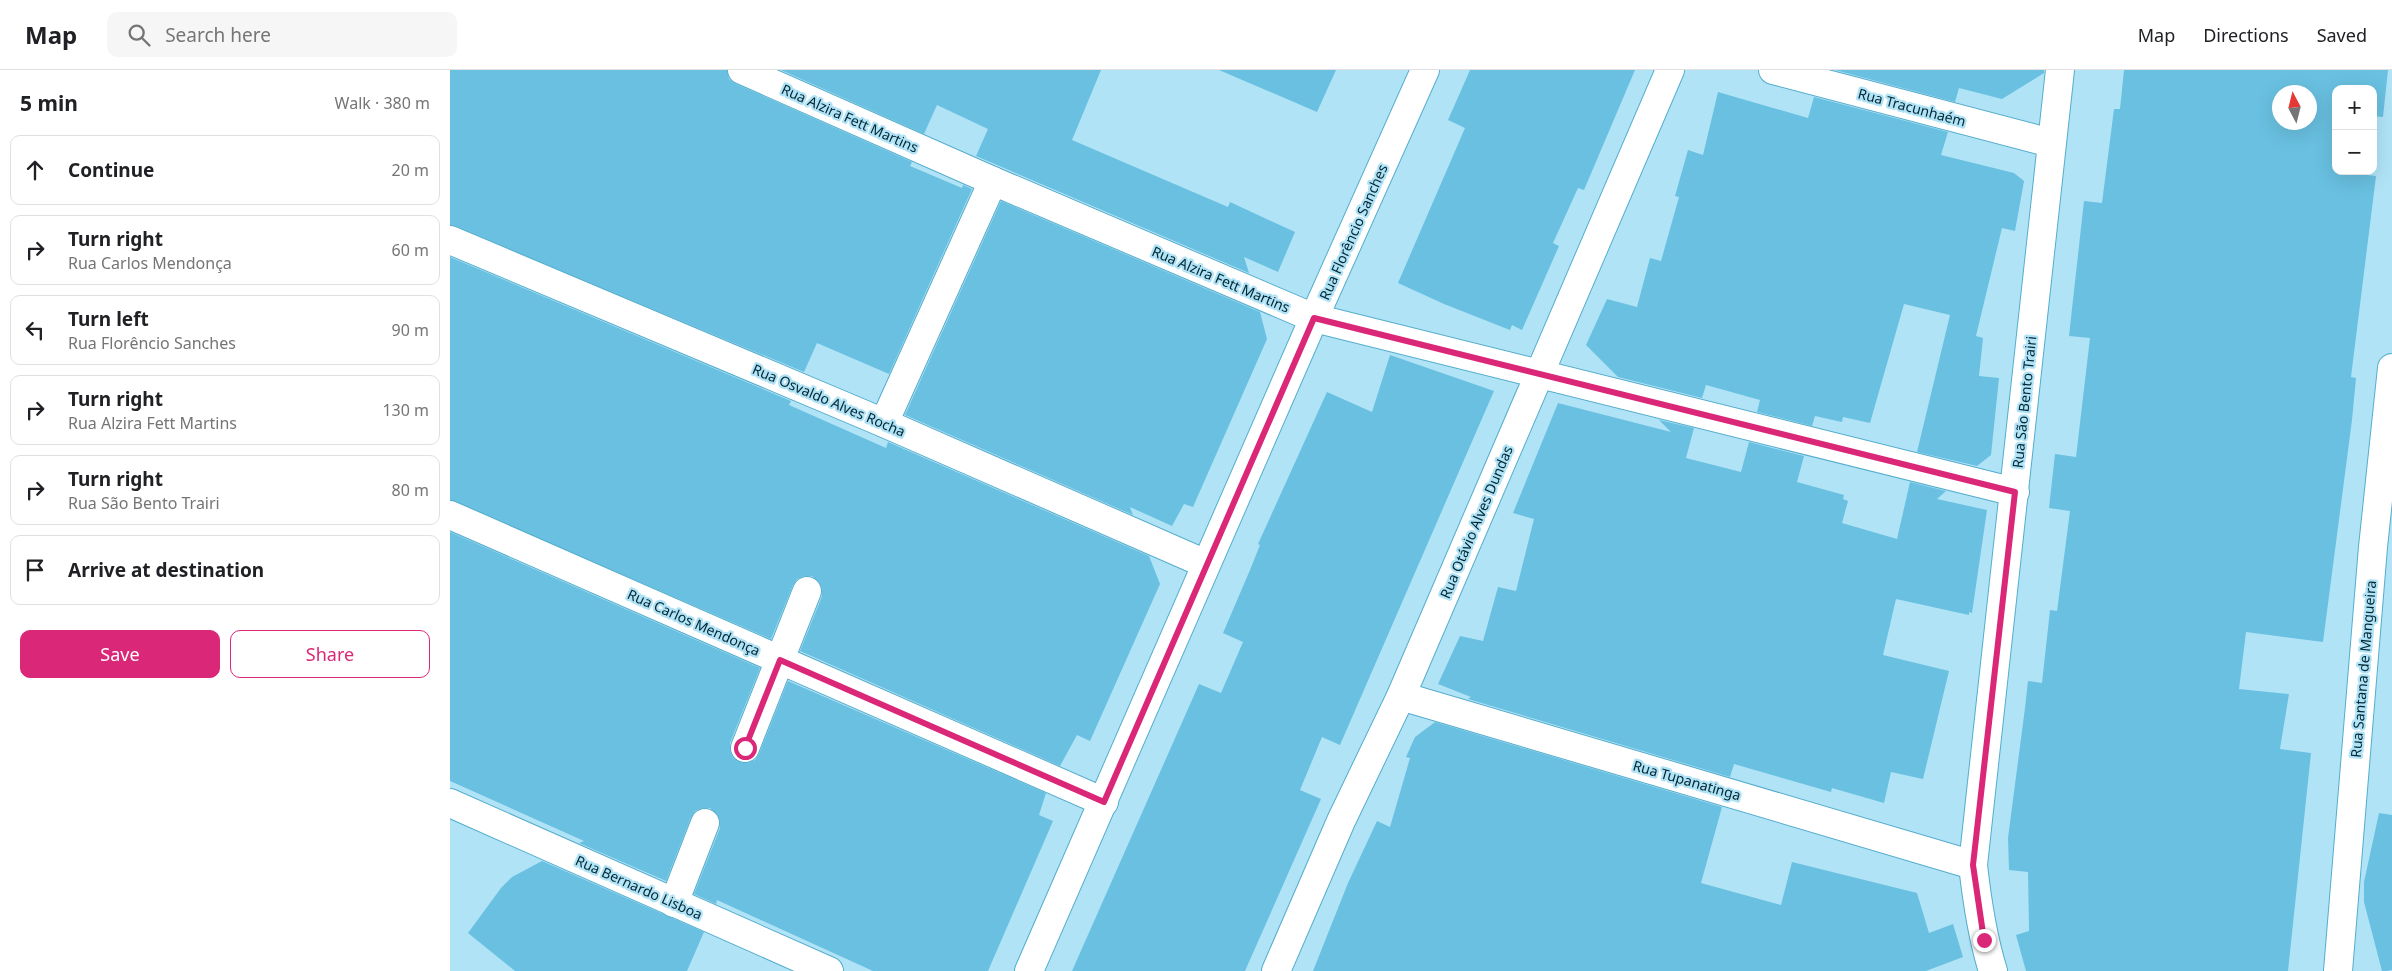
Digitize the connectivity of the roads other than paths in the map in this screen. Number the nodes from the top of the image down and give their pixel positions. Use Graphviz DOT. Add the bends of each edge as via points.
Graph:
graph roads {
  1 [pos="742,70"];
  2 [pos="1670,70"];
  3 [pos="1773,70"];
  4 [pos="2060,70"];
  5 [pos="1418,72"];
  6 [pos="2051,143"];
  7 [pos="993,181"];
  8 [pos="450,240"];
  9 [pos="1314,318"];
  10 [pos="2392,368"];
  11 [pos="1539,374"];
  12 [pos="884,423"];
  13 [pos="2015,492"];
  14 [pos="450,515"];
  15 [pos="2383,548"];
  16 [pos="1206,564"];
  17 [pos="807,591"];
  18 [pos="780,660"];
  19 [pos="1401,696"];
  20 [pos="745,748"];
  21 [pos="1104,802"];
  22 [pos="450,803"];
  23 [pos="705,823"];
  24 [pos="1973,865"];
  25 [pos="674,903"];
  26 [pos="829,971"];
  27 [pos="1029,971"];
  28 [pos="1276,971"];
  29 [pos="1993,971"];
  30 [pos="2338,971"];
  1 -- 7 [label="street, Rua Alzira Fett Martins"];
  2 -- 11 [label="street, Rua Otávio Alves Dundas"];
  3 -- 6 [label="street, Rua Tracunhaém"];
  4 -- 6 [label="street, Rua São Bento Trairi"];
  5 -- 9 [label="street, Rua Florêncio Sanches"];
  6 -- 13 [label="street, Rua São Bento Trairi"];
  7 -- 9 [label="street, Rua Alzira Fett Martins"];
  7 -- 12 [label="street"];
  8 -- 12 [label="street, Rua Osvaldo Alves Rocha"];
  9 -- 11 [label="street, Rua Alzira Fett Martins"];
  9 -- 16 [label="street, Rua Florêncio Sanches"];
  10 -- 15 [label="street, Rua Santana de Mangueira"];
  11 -- 13 [label="street, Rua Alzira Fett Martins"];
  11 -- 19 [label="street, Rua Otávio Alves Dundas"];
  12 -- 16 [label="street, Rua Osvaldo Alves Rocha"];
  13 -- 24 [label="street, Rua São Bento Trairi"];
  14 -- 18 [label="street, Rua Carlos Mendonça"];
  15 -- 30 [label="street, Rua Santana de Mangueira"];
  16 -- 21 [label="street, Rua Florêncio Sanches"];
  17 -- 18 [label="street"];
  18 -- 20 [label="street"];
  18 -- 21 [label="street, Rua Carlos Mendonça"];
  19 -- 24 [label="street, Rua Tupanatinga"];
  19 -- 28 [label="street, Rua Otávio Alves Dundas" via="1341,821"];
  21 -- 27 [label="street, Rua Florêncio Sanches"];
  22 -- 25 [label="street, Rua Bernardo Lisboa"];
  23 -- 25 [label="street"];
  24 -- 29 [label="street, Rua São Bento Trairi" via="1979,914"];
  25 -- 26 [label="street, Rua Bernardo Lisboa"];
}
